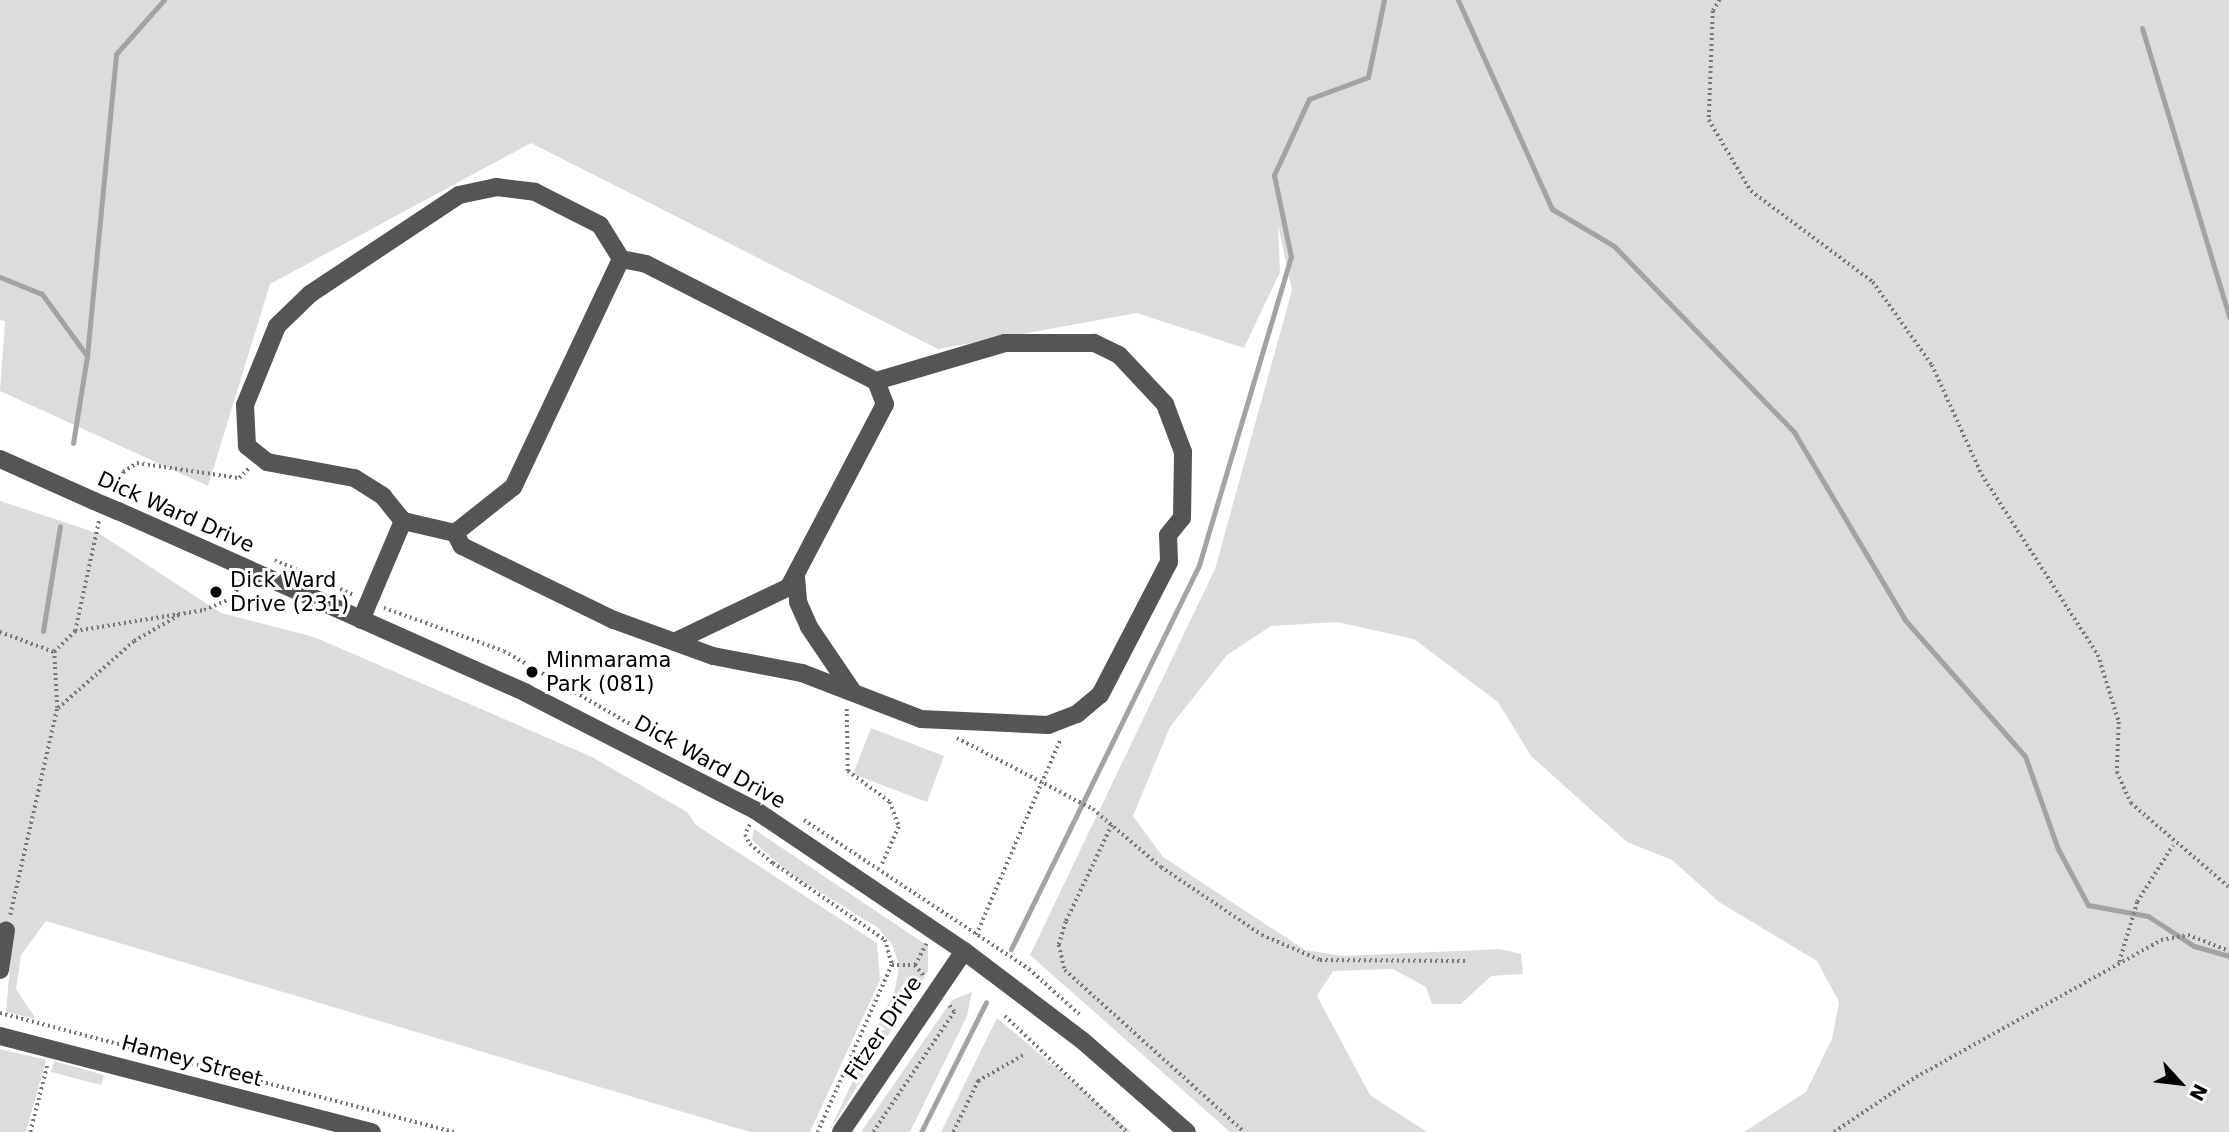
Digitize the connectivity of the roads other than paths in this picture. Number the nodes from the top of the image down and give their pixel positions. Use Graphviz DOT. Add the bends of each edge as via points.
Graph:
graph roads {
  1 [pos="621,259"];
  2 [pos="876,381"];
  3 [pos="0,459"];
  4 [pos="403,521"];
  5 [pos="455,533"];
  6 [pos="796,577"];
  7 [pos="361,620"];
  8 [pos="674,642"];
  9 [pos="851,689"];
  10 [pos="6,930"];
  11 [pos="964,951"];
  12 [pos="0,970"];
  13 [pos="0,1036"];
  14 [pos="372,1132"];
  15 [pos="841,1132"];
  16 [pos="1187,1132"];
  1 -- 2 [label="street" via="646,264"];
  1 -- 4 [label="street" via="600,225 535,192 496,187 458,195 310,294 277,326 245,405 247,446 259,458 368,484"];
  1 -- 5 [label="street" via="513,486"];
  2 -- 6 [label="street" via="885,404"];
  2 -- 9 [label="street" via="1005,343 1094,343 1119,355 1165,404 1183,452 1182,518 1168,535 1169,562 1100,695 1062,720 982,726 921,719"];
  3 -- 7 [label="street, Dick Ward Drive, bridge"];
  4 -- 5 [label="street"];
  4 -- 7 [label="street"];
  5 -- 8 [label="street" via="462,546 614,620"];
  6 -- 8 [label="street" via="782,595"];
  6 -- 9 [label="street" via="798,602 809,626"];
  7 -- 11 [label="street, Dick Ward Drive" via="623,740 757,811"];
  8 -- 9 [label="street"];
  10 -- 12 [label="street"];
  11 -- 15 [label="street, Fitzer Drive"];
  11 -- 16 [label="street, Dick Ward Drive"];
  13 -- 14 [label="street, Hamey Street"];
}
